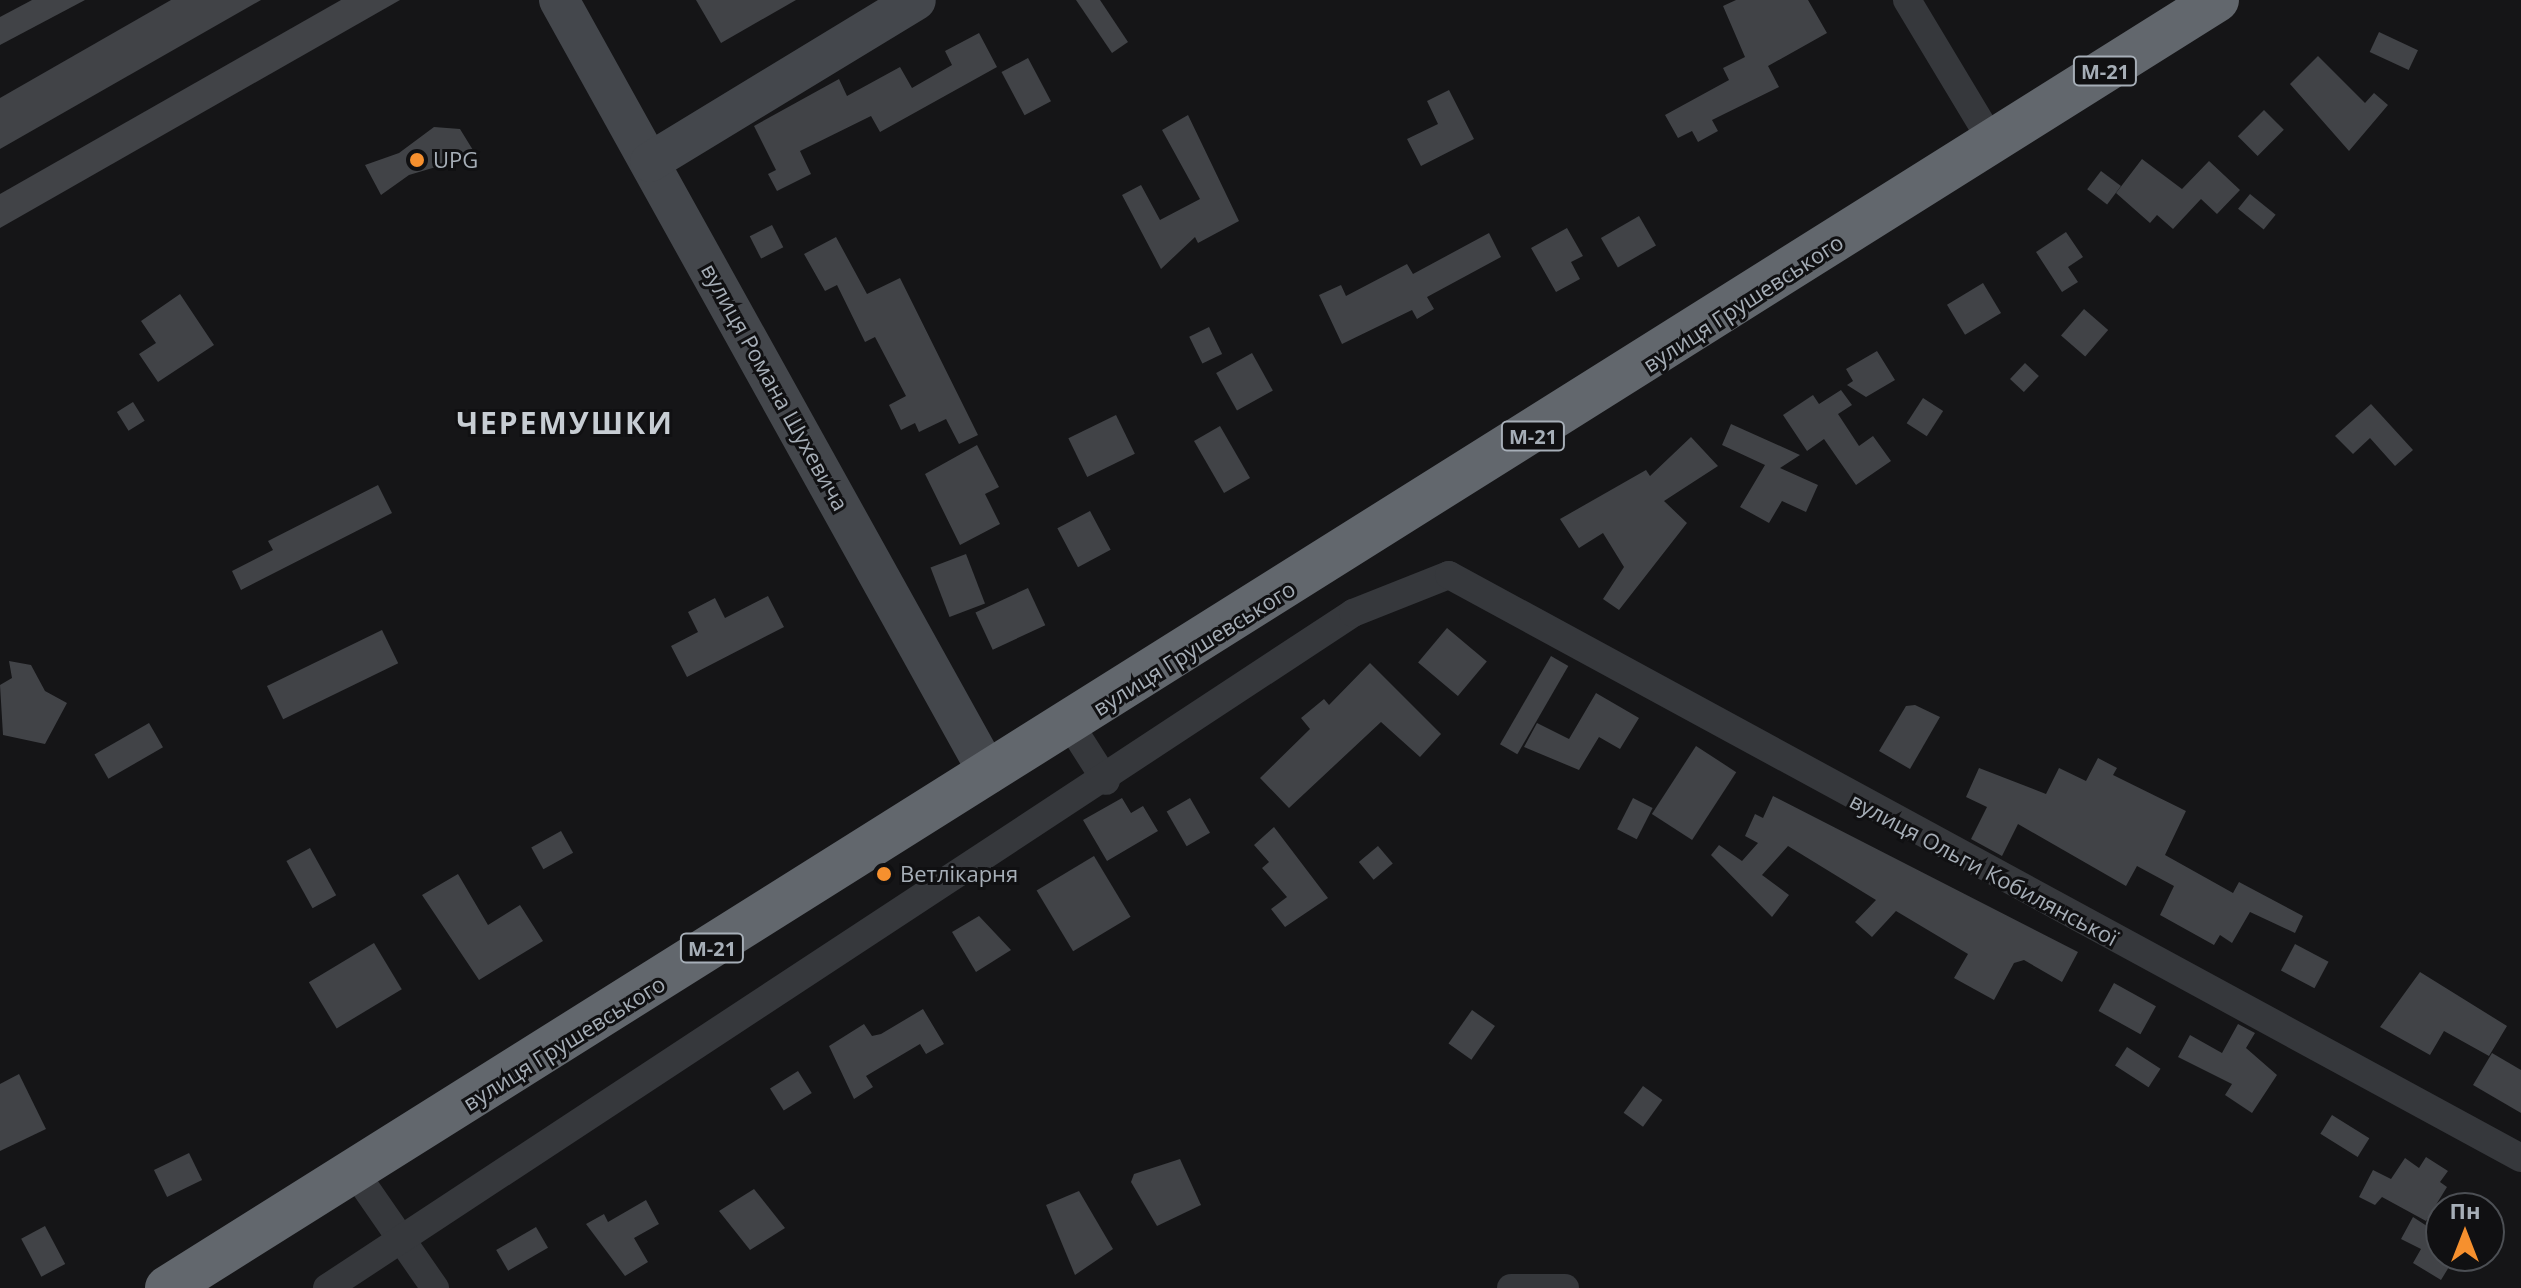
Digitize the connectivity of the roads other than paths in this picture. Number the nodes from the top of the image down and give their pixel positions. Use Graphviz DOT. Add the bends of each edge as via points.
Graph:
graph roads {
  1 [pos="559,0"];
  2 [pos="916,0"];
  3 [pos="1907,0"];
  4 [pos="2217,0"];
  5 [pos="1993,143"];
  6 [pos="650,162"];
  7 [pos="1071,726"];
  8 [pos="989,774"];
  9 [pos="1106,781"];
  10 [pos="2521,1158"];
  11 [pos="356,1174"];
  12 [pos="402,1245"];
  13 [pos="167,1288"];
  14 [pos="327,1288"];
  15 [pos="435,1288"];
  16 [pos="1511,1288"];
  17 [pos="1565,1288"];
  1 -- 6 [label="street, вулиця Романа Шухевича"];
  2 -- 6 [label="street"];
  3 -- 5 [label="street"];
  4 -- 5 [label="highway, вулиця Грушевського / М-21"];
  5 -- 7 [label="highway, вулиця Грушевського / М-21"];
  6 -- 8 [label="street, вулиця Романа Шухевича"];
  7 -- 8 [label="highway, вулиця Грушевського / М-21"];
  7 -- 9 [label="street"];
  8 -- 11 [label="highway, вулиця Грушевського / М-21"];
  9 -- 10 [label="street, вулиця Ольги Кобилянської" via="1353,613 1449,575"];
  9 -- 12 [label="street" via="711,1030"];
  11 -- 12 [label="street"];
  11 -- 13 [label="highway, вулиця Грушевського / М-21"];
  12 -- 14 [label="street"];
  12 -- 15 [label="street"];
  16 -- 17 [label="street"];
}
